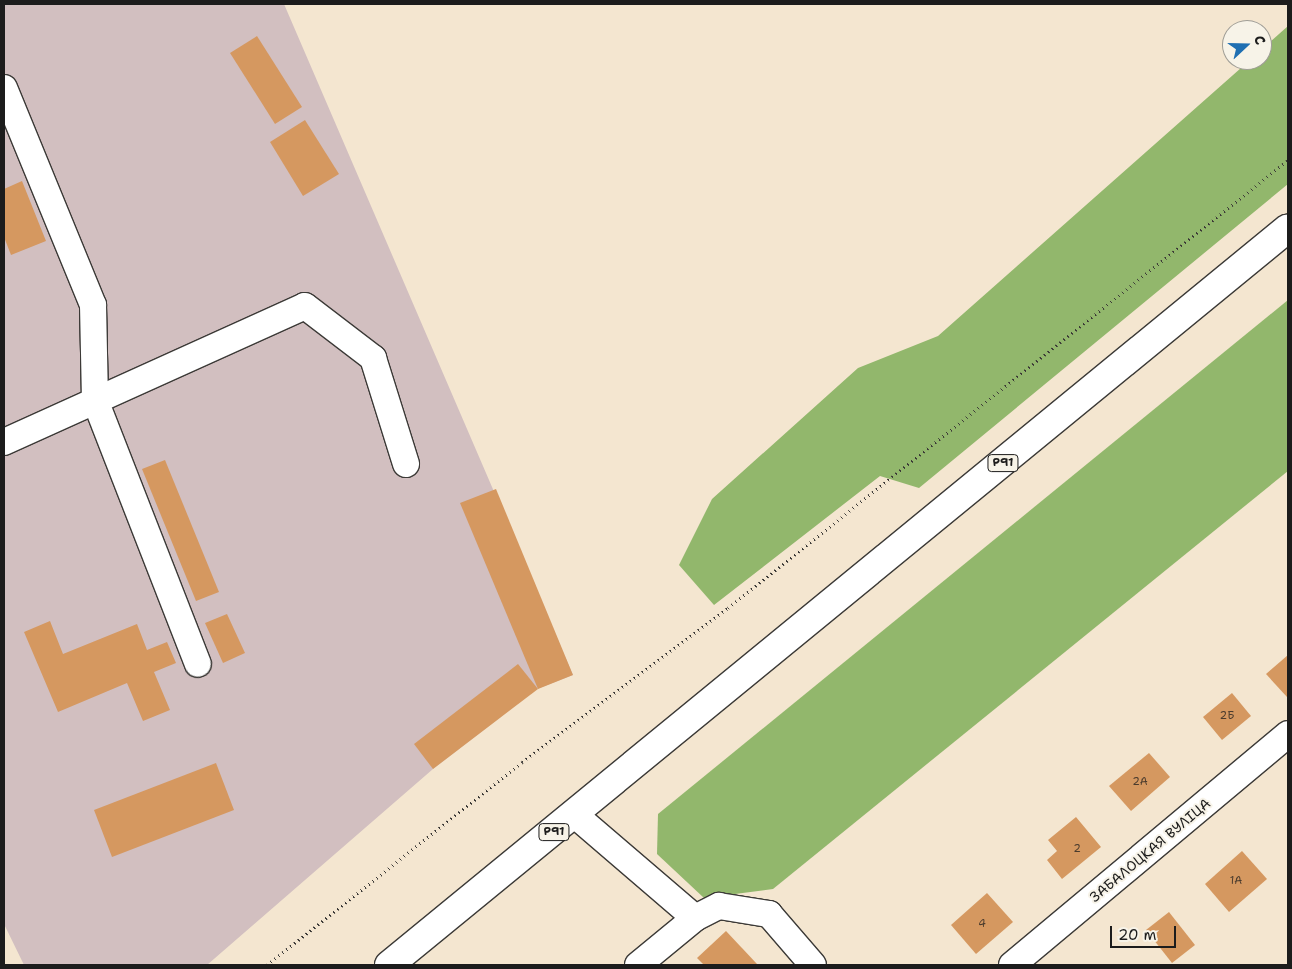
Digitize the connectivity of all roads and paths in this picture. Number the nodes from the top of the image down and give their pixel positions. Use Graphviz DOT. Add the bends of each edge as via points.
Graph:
graph roads {
  1 [pos="4,88"];
  2 [pos="1288,160"];
  3 [pos="1288,228"];
  4 [pos="95,400"];
  5 [pos="4,442"];
  6 [pos="406,464"];
  7 [pos="198,664"];
  8 [pos="1288,734"];
  9 [pos="575,815"];
  10 [pos="695,918"];
  11 [pos="267,965"];
  12 [pos="389,965"];
  13 [pos="638,965"];
  14 [pos="813,965"];
  15 [pos="1012,965"];
  1 -- 4 [label="street" via="93,305"];
  2 -- 11 [label="path" via="759,584 522,762"];
  3 -- 9 [label="main road, Р91"];
  4 -- 5 [label="street"];
  4 -- 6 [label="street" via="305,306 373,358"];
  4 -- 7 [label="street"];
  8 -- 15 [label="street, ЗАБАЛОЦКАЯ ВУЛІЦА"];
  9 -- 10 [label="street"];
  9 -- 12 [label="main road, Р91"];
  10 -- 13 [label="street"];
  10 -- 14 [label="street" via="720,906 769,914"];
}
